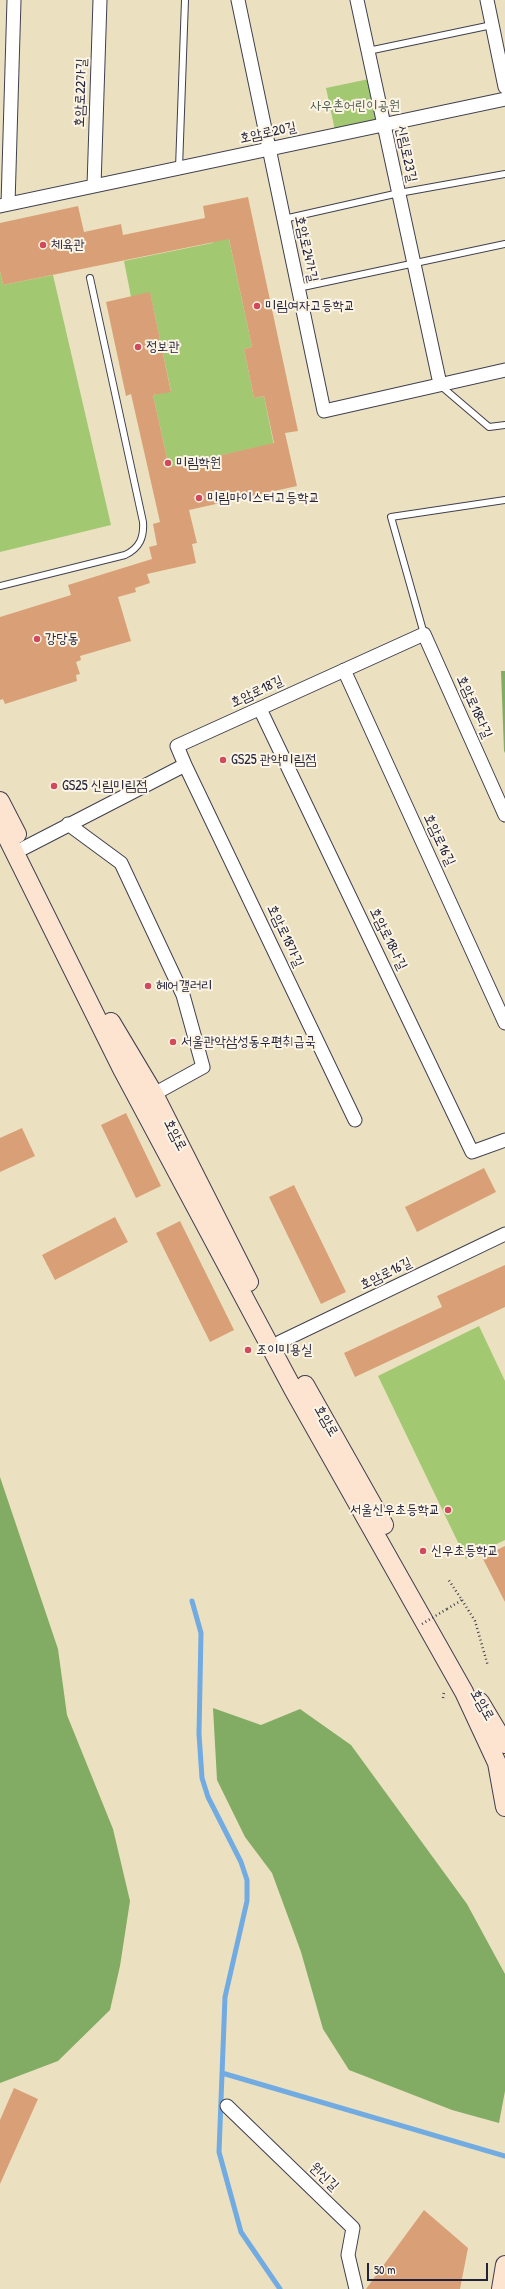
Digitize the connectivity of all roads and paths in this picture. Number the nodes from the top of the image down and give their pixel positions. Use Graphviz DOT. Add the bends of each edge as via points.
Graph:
graph roads {
  1 [pos="14,0"];
  2 [pos="100,0"];
  3 [pos="185,0"];
  4 [pos="238,0"];
  5 [pos="357,0"];
  6 [pos="487,0"];
  7 [pos="492,25"];
  8 [pos="368,50"];
  9 [pos="505,87"];
  10 [pos="505,99"];
  11 [pos="384,125"];
  12 [pos="269,149"];
  13 [pos="179,168"];
  14 [pos="505,174"];
  15 [pos="94,186"];
  16 [pos="398,194"];
  17 [pos="4,205"];
  18 [pos="284,218"];
  19 [pos="505,244"];
  20 [pos="414,262"];
  21 [pos="90,278"];
  22 [pos="298,288"];
  23 [pos="505,370"];
  24 [pos="440,384"];
  25 [pos="505,425"];
  26 [pos="505,500"];
  27 [pos="0,586"];
  28 [pos="424,634"];
  29 [pos="344,670"];
  30 [pos="260,708"];
  31 [pos="185,765"];
  32 [pos="0,801"];
  33 [pos="505,815"];
  34 [pos="0,823"];
  35 [pos="68,824"];
  36 [pos="24,848"];
  37 [pos="505,1023"];
  38 [pos="154,1094"];
  39 [pos="355,1120"];
  40 [pos="505,1140"];
  41 [pos="505,1234"];
  42 [pos="280,1342"];
  43 [pos="448,1579"];
  44 [pos="462,1600"];
  45 [pos="422,1624"];
  46 [pos="488,1666"];
  47 [pos="505,1744"];
  48 [pos="501,1759"];
  49 [pos="505,1807"];
  50 [pos="227,2106"];
  51 [pos="505,2265"];
  52 [pos="356,2289"];
  53 [pos="501,2289"];
  1 -- 17 [label="street"];
  2 -- 15 [label="street, 호암로22가길"];
  3 -- 13 [label="lane"];
  4 -- 12 [label="street, 호암로24가길"];
  5 -- 8 [label="street, 신림로23길"];
  6 -- 7 [label="street"];
  7 -- 8 [label="lane"];
  7 -- 9 [label="street"];
  8 -- 11 [label="street, 신림로23길"];
  10 -- 11 [label="street, 호암로20길"];
  11 -- 12 [label="street, 호암로20길"];
  11 -- 16 [label="street, 신림로23길"];
  12 -- 13 [label="street, 호암로20길"];
  12 -- 18 [label="street, 호암로24가길"];
  13 -- 15 [label="street, 호암로20길"];
  14 -- 16 [label="lane, 신림로23길"];
  15 -- 17 [label="street, 호암로20길"];
  16 -- 18 [label="lane, 신림로23길"];
  16 -- 20 [label="street, 신림로23길"];
  18 -- 22 [label="street, 호암로24가길"];
  19 -- 20 [label="lane"];
  20 -- 22 [label="lane"];
  20 -- 24 [label="street, 신림로23길"];
  21 -- 27 [label="lane" via="143,522 142,537 134,549 125,555"];
  22 -- 24 [label="street, 호암로24가길" via="324,411"];
  23 -- 24 [label="street"];
  24 -- 25 [label="lane" via="489,427"];
  26 -- 28 [label="lane" via="391,517"];
  28 -- 29 [label="street, 호암로18길"];
  28 -- 33 [label="street, 호암로18다길"];
  29 -- 30 [label="street, 호암로18길"];
  29 -- 37 [label="street, 호암로16길"];
  30 -- 31 [label="street, 호암로18길" via="177,746"];
  30 -- 40 [label="street, 호암로18나길" via="472,1152"];
  31 -- 35 [label="street"];
  31 -- 39 [label="street, 호암로18가길"];
  32 -- 36 [label="main road, 호암로"];
  34 -- 48 [label="main road" via="126,1076 293,1389"];
  35 -- 36 [label="street"];
  35 -- 38 [label="street" via="121,864 183,996 203,1067"];
  36 -- 38 [label="main road, 호암로" via="113,1025"];
  38 -- 42 [label="main road, 호암로"];
  41 -- 42 [label="street, 호암로16길"];
  42 -- 47 [label="main road, 호암로"];
  43 -- 44 [label="path"];
  44 -- 45 [label="path, bridge"];
  44 -- 46 [label="path" via="475,1621"];
  48 -- 49 [label="main road"];
  50 -- 52 [label="street, 원신길" via="354,2228 348,2255"];
  51 -- 53 [label="main road"];
}
